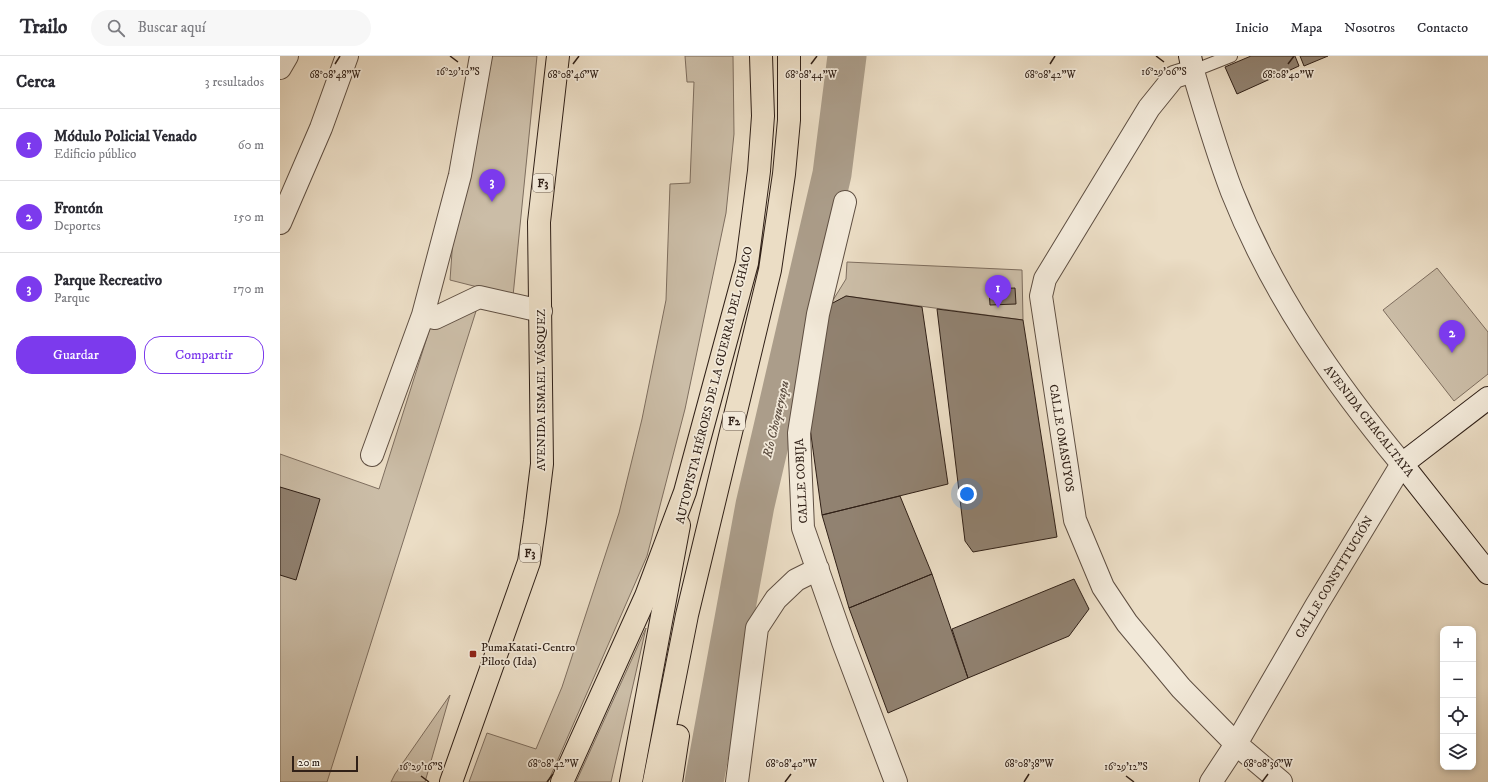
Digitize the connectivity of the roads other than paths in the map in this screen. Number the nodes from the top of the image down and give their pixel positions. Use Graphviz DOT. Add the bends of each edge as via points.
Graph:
graph roads {
  1 [pos="287,56"];
  2 [pos="347,56"];
  3 [pos="481,56"];
  4 [pos="558,56"];
  5 [pos="761,56"];
  6 [pos="789,56"];
  7 [pos="1231,56"];
  8 [pos="1192,64"];
  9 [pos="280,68"];
  10 [pos="846,202"];
  11 [pos="280,223"];
  12 [pos="541,311"];
  13 [pos="423,315"];
  14 [pos="1488,398"];
  15 [pos="372,455"];
  16 [pos="1402,464"];
  17 [pos="685,492"];
  18 [pos="818,569"];
  19 [pos="1488,573"];
  20 [pos="687,615"];
  21 [pos="1236,744"];
  22 [pos="451,782"];
  23 [pos="562,782"];
  24 [pos="631,782"];
  25 [pos="654,782"];
  26 [pos="671,782"];
  27 [pos="737,782"];
  28 [pos="896,782"];
  29 [pos="1211,782"];
  30 [pos="1281,782"];
  1 -- 9 [label="street"];
  2 -- 11 [label="street" via="321,128"];
  3 -- 13 [label="street" via="460,175"];
  4 -- 12 [label="main road, AVENIDA ISMAEL VÁSQUEZ / F3" via="539,222"];
  5 -- 17 [label="main road, AUTOPISTA HÉROES DE LA GUERRA DEL CHACO / F2" via="762,116 759,171 747,263"];
  6 -- 20 [label="main road, AUTOPISTA HÉROES DE LA GUERRA DEL CHACO / F2" via="789,120 785,166 770,270"];
  7 -- 8 [label="lane"];
  8 -- 16 [label="street, AVENIDA CHACALTAYA" via="1211,133 1233,193 1282,296 1323,363"];
  8 -- 21 [label="street, CALLE OMASUYOS" via="1174,77 1149,108 1045,279 1041,296 1075,520 1103,586 1127,623 1182,688"];
  10 -- 18 [label="street, CALLE COBIJA" via="818,314 798,433 803,528"];
  12 -- 13 [label="street" via="479,297 435,318"];
  12 -- 22 [label="main road, AVENIDA ISMAEL VÁSQUEZ / F3" via="542,464 528,562"];
  13 -- 15 [label="street"];
  14 -- 16 [label="street, CALLE CONSTITUCIÓN"];
  16 -- 19 [label="street, AVENIDA CHACALTAYA"];
  16 -- 21 [label="street, CALLE CONSTITUCIÓN"];
  17 -- 23 [label="main road, F2" via="646,596"];
  17 -- 24 [label="main road, AUTOPISTA HÉROES DE LA GUERRA DEL CHACO / F2"];
  18 -- 27 [label="street" via="796,580 776,599 757,628"];
  18 -- 28 [label="street, CALLE COBIJA"];
  20 -- 25 [label="main road, AUTOPISTA HÉROES DE LA GUERRA DEL CHACO / F2"];
  20 -- 26 [label="main road" via="678,736"];
  21 -- 29 [label="street, CALLE CONSTITUCIÓN"];
  21 -- 30 [label="street, CALLE OMASUYOS"];
}
